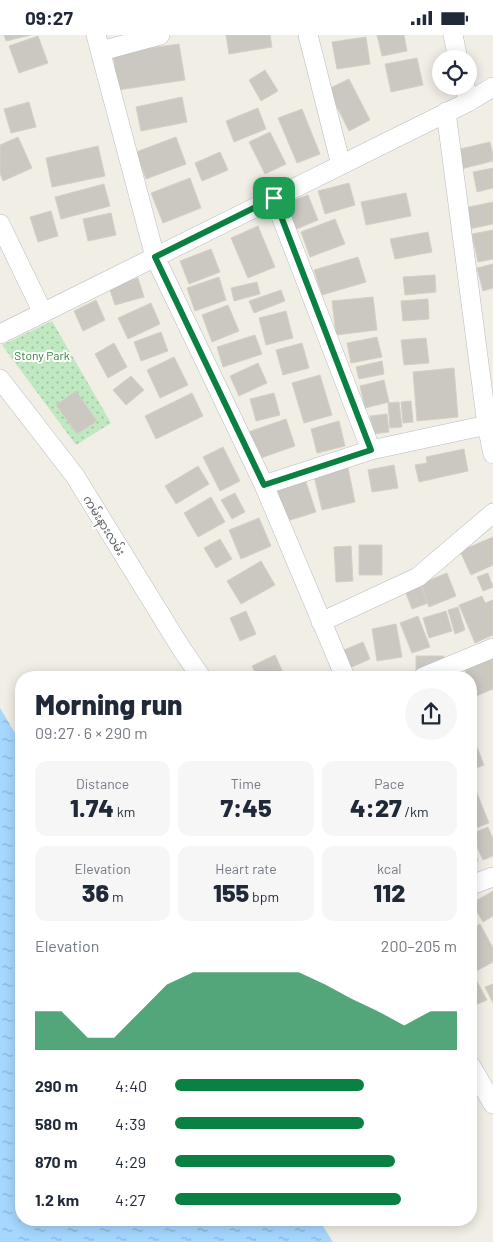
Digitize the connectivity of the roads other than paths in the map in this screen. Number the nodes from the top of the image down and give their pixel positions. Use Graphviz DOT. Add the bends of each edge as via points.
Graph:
graph roads {
  1 [pos="160,35"];
  2 [pos="308,35"];
  3 [pos="453,35"];
  4 [pos="98,43"];
  5 [pos="456,50"];
  6 [pos="493,87"];
  7 [pos="477,91"];
  8 [pos="465,95"];
  9 [pos="446,113"];
  10 [pos="341,165"];
  11 [pos="274,198"];
  12 [pos="0,224"];
  13 [pos="155,257"];
  14 [pos="43,313"];
  15 [pos="0,334"];
  16 [pos="0,379"];
  17 [pos="486,425"];
  18 [pos="371,450"];
  19 [pos="493,454"];
  20 [pos="264,485"];
  21 [pos="493,513"];
  22 [pos="321,621"];
  23 [pos="493,648"];
  24 [pos="197,671"];
  25 [pos="342,671"];
  26 [pos="437,671"];
  27 [pos="492,879"];
  28 [pos="477,883"];
  29 [pos="477,1076"];
  30 [pos="493,1104"];
  1 -- 4 [label="street"];
  2 -- 10 [label="street"];
  3 -- 5 [label="street"];
  4 -- 13 [label="street"];
  6 -- 7 [label="street"];
  8 -- 9 [label="street"];
  9 -- 10 [label="street"];
  9 -- 17 [label="street"];
  10 -- 11 [label="street"];
  11 -- 13 [label="street"];
  11 -- 18 [label="street"];
  12 -- 14 [label="street"];
  13 -- 14 [label="street"];
  13 -- 20 [label="street"];
  14 -- 15 [label="street"];
  16 -- 24 [label="street, ကမ်းနားလမ်း" via="74,476"];
  17 -- 18 [label="street"];
  17 -- 19 [label="street"];
  18 -- 20 [label="street"];
  20 -- 22 [label="street"];
  21 -- 22 [label="street" via="418,577"];
  22 -- 25 [label="street"];
  23 -- 26 [label="street"];
  27 -- 28 [label="street"];
  29 -- 30 [label="street"];
}
